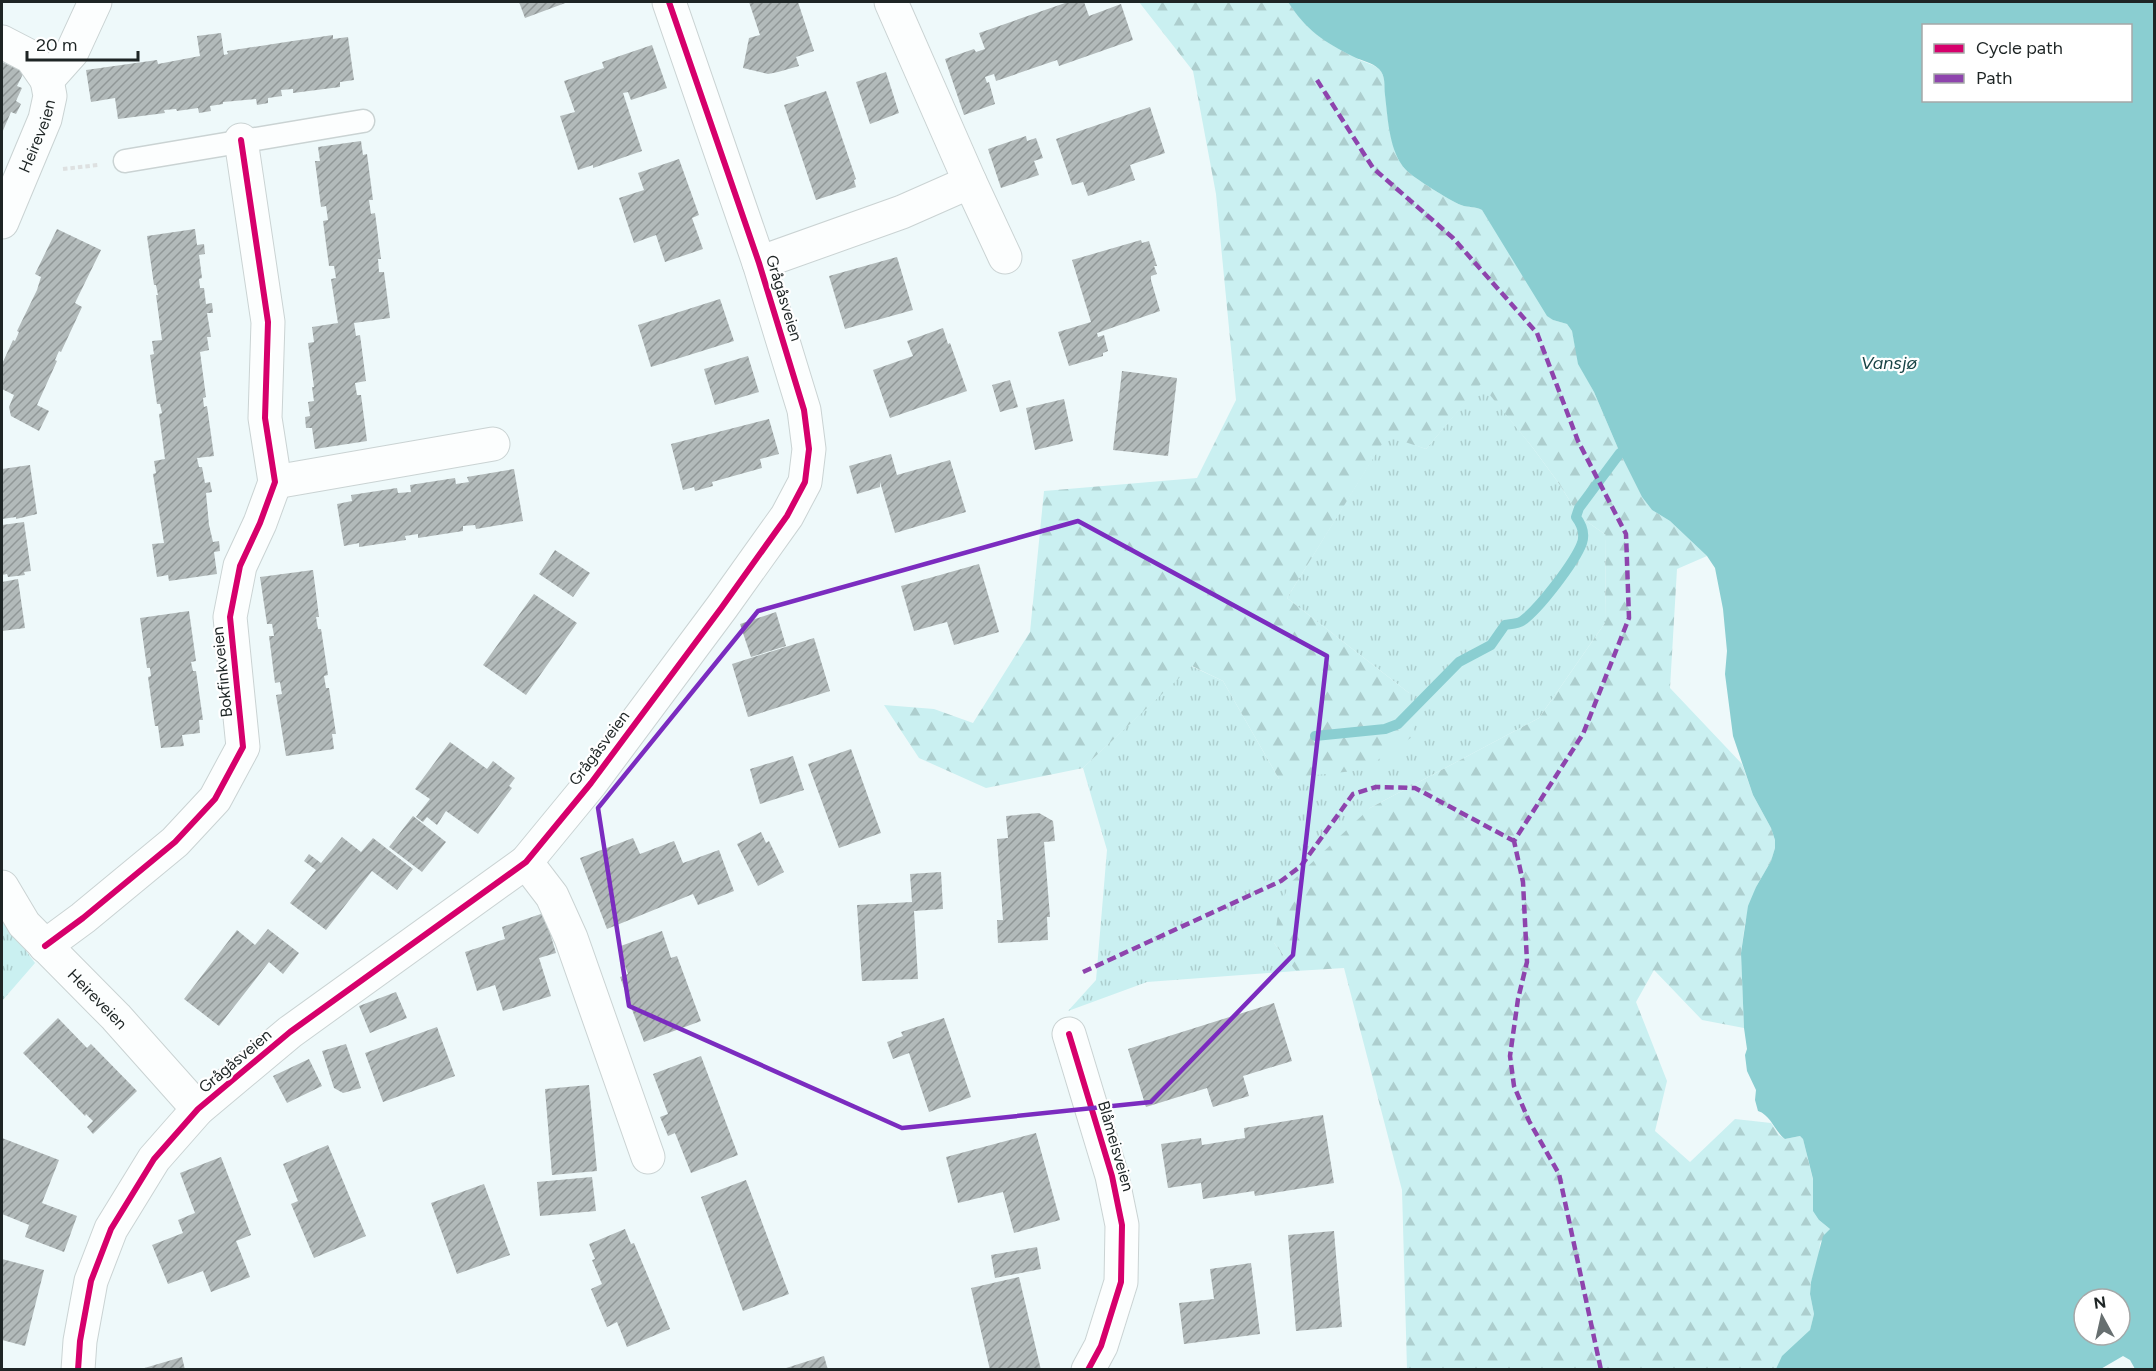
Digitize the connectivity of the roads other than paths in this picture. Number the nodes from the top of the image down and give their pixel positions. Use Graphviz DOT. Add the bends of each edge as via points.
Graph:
graph roads {
  1 [pos="95,2"];
  2 [pos="669,2"];
  3 [pos="891,2"];
  4 [pos="2,42"];
  5 [pos="48,80"];
  6 [pos="363,121"];
  7 [pos="241,140"];
  8 [pos="125,161"];
  9 [pos="970,182"];
  10 [pos="2,222"];
  11 [pos="1005,257"];
  12 [pos="759,263"];
  13 [pos="493,444"];
  14 [pos="275,482"];
  15 [pos="526,862"];
  16 [pos="2,887"];
  17 [pos="45,946"];
  18 [pos="1069,1034"];
  19 [pos="198,1109"];
  20 [pos="648,1157"];
  21 [pos="78,1370"];
  22 [pos="1088,1370"];
  1 -- 5 [label="street" via="72,52"];
  2 -- 12 [label="street, Grågåsveien"];
  3 -- 9 [label="street"];
  4 -- 5 [label="street" via="32,57"];
  5 -- 10 [label="street, Heireveien" via="50,96 45,119"];
  6 -- 7 [label="lane"];
  7 -- 8 [label="lane"];
  7 -- 14 [label="street, Bokfinkveien" via="268,322 265,418"];
  9 -- 11 [label="street"];
  9 -- 12 [label="street, Grågåsveien" via="902,212"];
  12 -- 15 [label="street, Grågåsveien" via="804,410 808,449 805,482 787,516 722,607 591,783"];
  13 -- 14 [label="street"];
  14 -- 17 [label="street, Bokfinkveien" via="240,566 230,617 243,747 215,799 175,842"];
  15 -- 19 [label="street, Grågåsveien" via="290,1032"];
  15 -- 20 [label="street" via="552,896 571,938"];
  16 -- 17 [label="street, Heireveien" via="24,924"];
  17 -- 19 [label="street, Heireveien" via="116,1017"];
  18 -- 22 [label="street, Blåmeisveien" via="1112,1176 1122,1225 1121,1282 1101,1346"];
  19 -- 21 [label="street, Grågåsveien" via="154,1160 111,1229 91,1281"];
}
